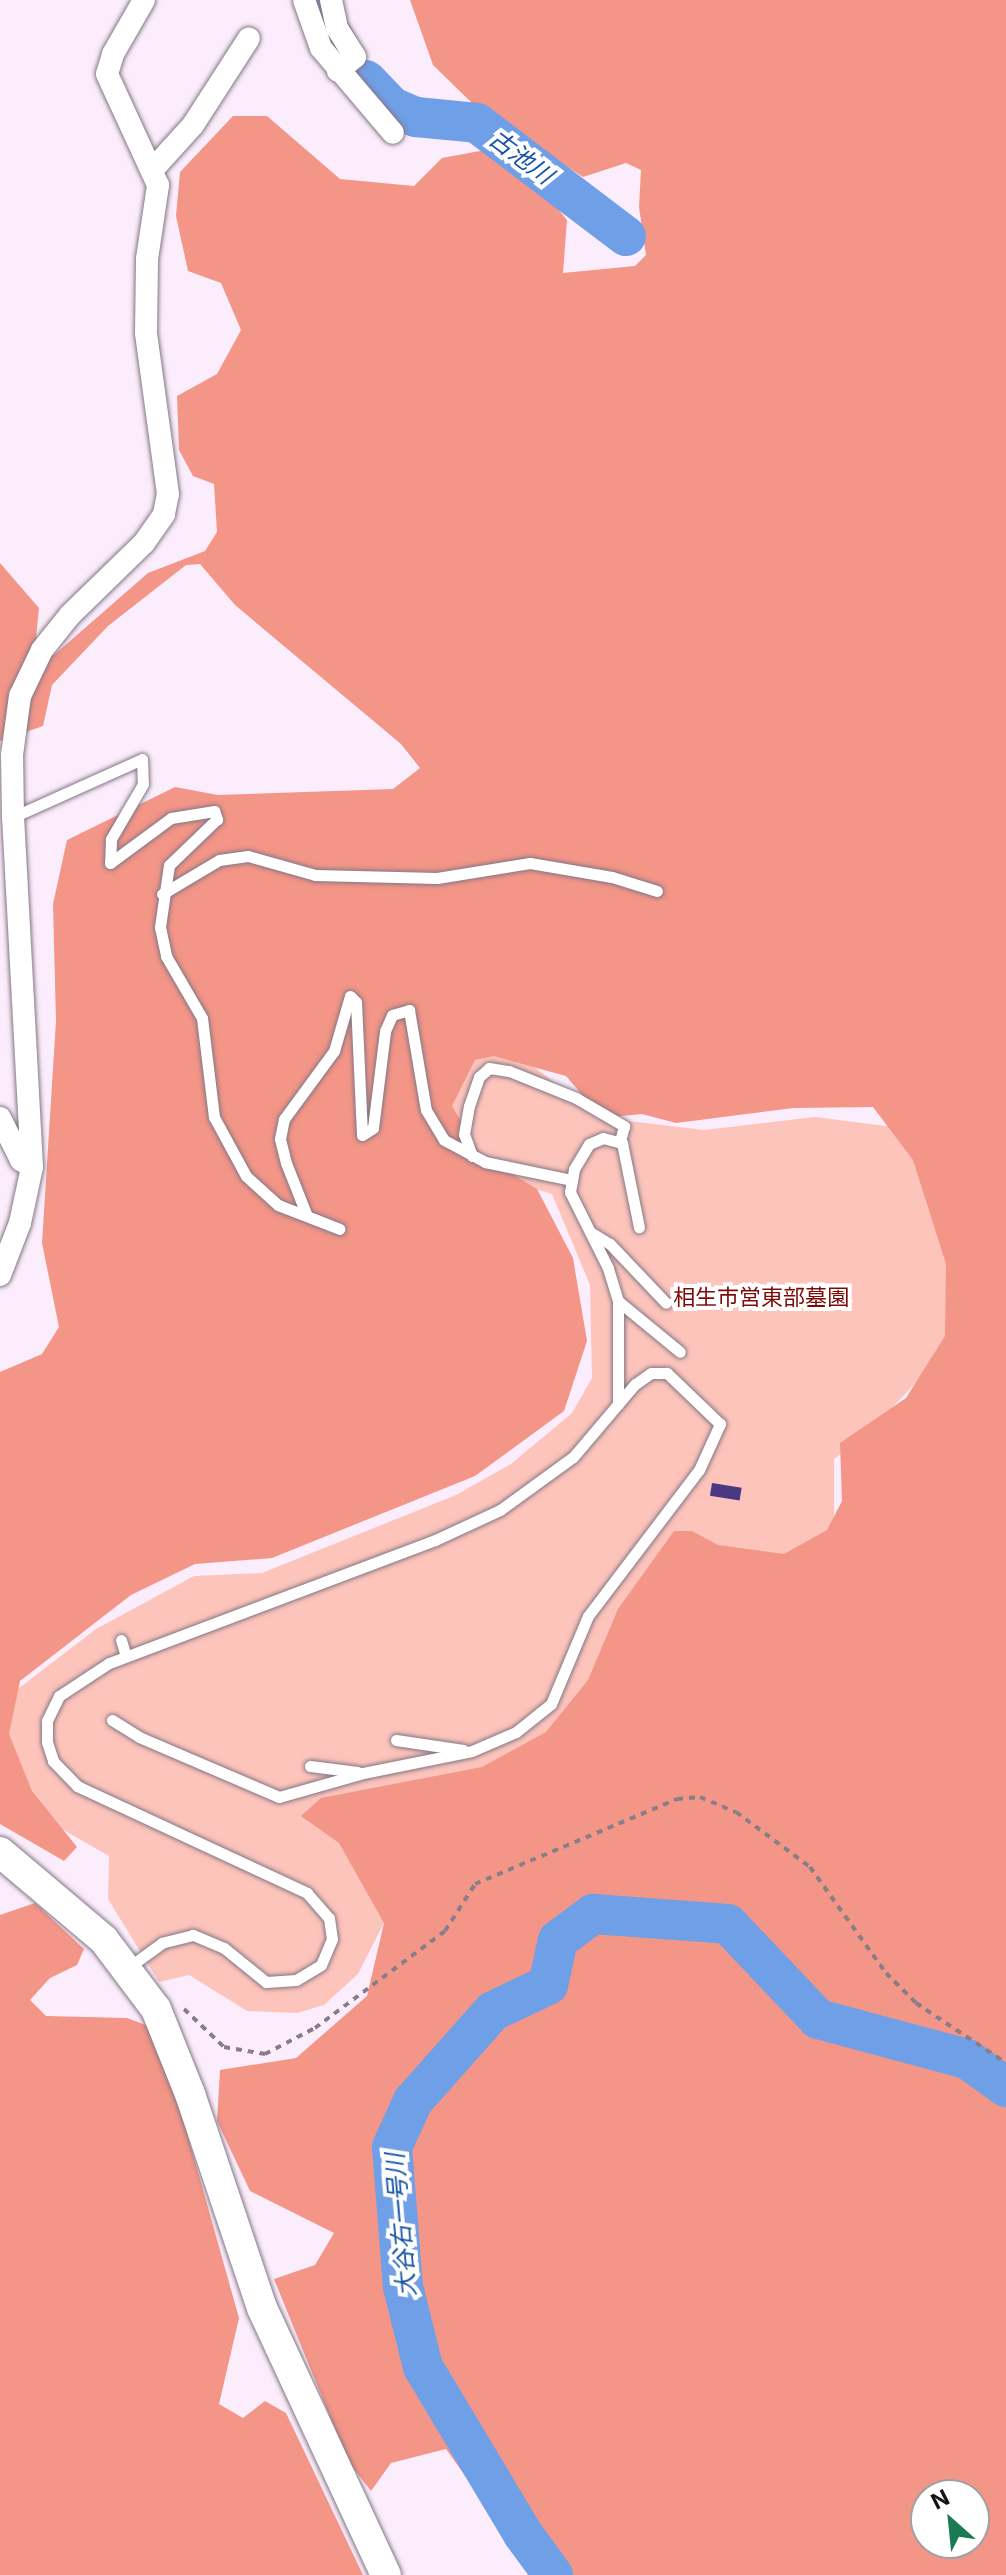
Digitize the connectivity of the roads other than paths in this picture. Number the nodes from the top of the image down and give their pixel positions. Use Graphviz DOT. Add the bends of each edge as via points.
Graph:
graph roads {
  1 [pos="144,0"];
  2 [pos="304,0"];
  3 [pos="331,0"];
  4 [pos="249,38"];
  5 [pos="338,71"];
  6 [pos="393,133"];
  7 [pos="154,168"];
  8 [pos="13,817"];
  9 [pos="657,891"];
  10 [pos="162,894"];
  11 [pos="0,1118"];
  12 [pos="620,1141"];
  13 [pos="472,1156"];
  14 [pos="32,1167"];
  15 [pos="572,1180"];
  16 [pos="307,1216"];
  17 [pos="639,1227"];
  18 [pos="340,1229"];
  19 [pos="590,1232"];
  20 [pos="0,1275"];
  21 [pos="618,1301"];
  22 [pos="666,1303"];
  23 [pos="680,1352"];
  24 [pos="618,1404"];
  25 [pos="121,1640"];
  26 [pos="126,1656"];
  27 [pos="112,1720"];
  28 [pos="396,1740"];
  29 [pos="472,1751"];
  30 [pos="310,1766"];
  31 [pos="363,1773"];
  32 [pos="0,1852"];
  33 [pos="129,1967"];
  34 [pos="386,2575"];
  1 -- 7 [label="street" via="107,74"];
  2 -- 5 [label="street" via="321,48"];
  3 -- 5 [label="street" via="337,28 355,57"];
  4 -- 7 [label="street" via="193,125"];
  5 -- 6 [label="street"];
  7 -- 8 [label="street" via="158,185 147,259 146,333 168,494 164,514 144,543 42,650 20,696 12,755"];
  8 -- 10 [label="lane" via="142,759 143,784 111,839 106,855 110,863 171,818 214,811 217,819 169,865"];
  8 -- 14 [label="street"];
  9 -- 10 [label="lane" via="530,863 437,878 315,875 248,856 219,860"];
  10 -- 16 [label="lane" via="160,927 166,956 202,1018 214,1117 246,1176 278,1205"];
  11 -- 14 [label="street" via="21,1160"];
  12 -- 13 [label="lane" via="624,1126 576,1098 489,1068 479,1077 469,1106 464,1134"];
  12 -- 15 [label="lane" via="603,1138 589,1144"];
  12 -- 17 [label="lane"];
  13 -- 15 [label="lane"];
  13 -- 16 [label="lane" via="444,1140 432,1124 409,1010 401,1009 385,1031 373,1128 362,1135 356,1002 350,996 334,1051 284,1119 280,1139"];
  14 -- 20 [label="street" via="20,1223"];
  15 -- 19 [label="lane" via="570,1192"];
  16 -- 18 [label="lane"];
  19 -- 21 [label="lane"];
  19 -- 22 [label="lane" via="610,1244"];
  21 -- 23 [label="lane"];
  21 -- 24 [label="lane"];
  24 -- 26 [label="lane" via="573,1457 500,1510 435,1540"];
  24 -- 29 [label="lane" via="651,1373 667,1373 720,1424 699,1470 588,1616 551,1704 516,1732"];
  25 -- 26 [label="lane"];
  26 -- 33 [label="lane" via="79,1679 59,1696 47,1721 53,1761 77,1786 307,1893 329,1918 332,1939 321,1965 296,1980 266,1982 224,1948 193,1935 162,1943"];
  27 -- 31 [label="lane" via="139,1737 279,1797"];
  28 -- 29 [label="lane"];
  29 -- 31 [label="lane"];
  30 -- 31 [label="lane"];
  32 -- 33 [label="street" via="80,1916"];
  33 -- 34 [label="street" via="156,2009 262,2308"];
}
